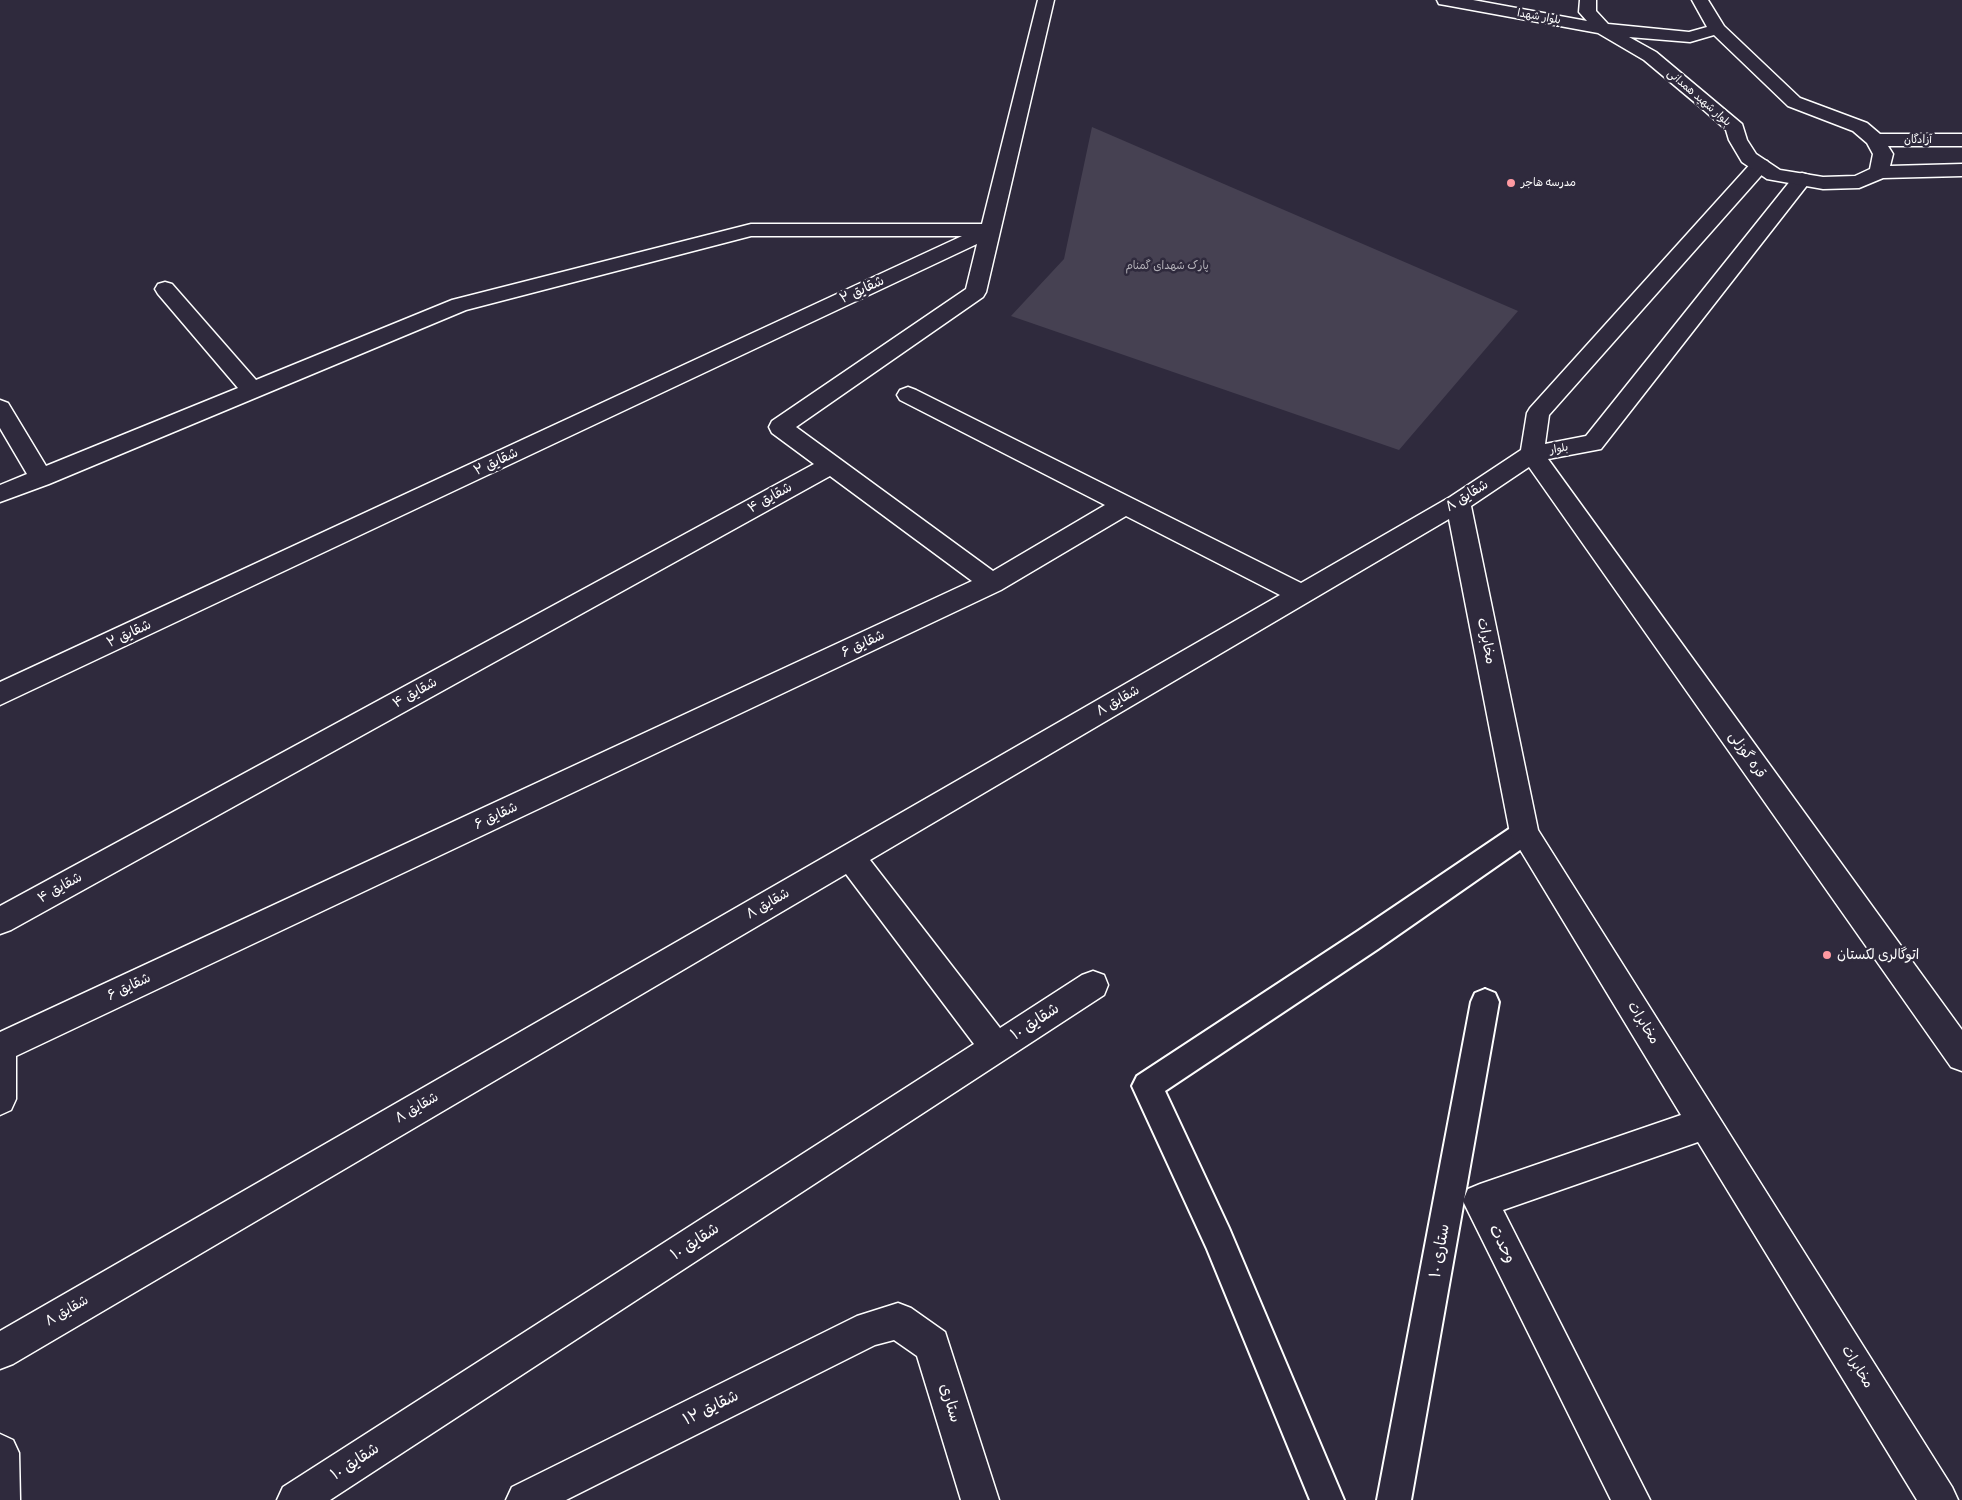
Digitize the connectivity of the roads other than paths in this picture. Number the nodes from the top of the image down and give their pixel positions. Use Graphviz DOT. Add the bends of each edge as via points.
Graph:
graph roads {
  1 [pos="1046,0"];
  2 [pos="1445,0"];
  3 [pos="1588,0"];
  4 [pos="1700,0"];
  5 [pos="1603,29"];
  6 [pos="1717,29"];
  7 [pos="1875,140"];
  8 [pos="1962,140"];
  9 [pos="1760,165"];
  10 [pos="1962,170"];
  11 [pos="1879,172"];
  12 [pos="1802,179"];
  13 [pos="991,230"];
  14 [pos="165,289"];
  15 [pos="252,390"];
  16 [pos="908,396"];
  17 [pos="0,408"];
  18 [pos="1532,454"];
  19 [pos="830,465"];
  20 [pos="41,478"];
  21 [pos="0,494"];
  22 [pos="1458,503"];
  23 [pos="1125,505"];
  24 [pos="992,583"];
  25 [pos="1301,594"];
  26 [pos="0,694"];
  27 [pos="1524,833"];
  28 [pos="850,857"];
  29 [pos="0,921"];
  30 [pos="1094,985"];
  31 [pos="1485,1002"];
  32 [pos="0,1047"];
  33 [pos="996,1048"];
  34 [pos="1962,1056"];
  35 [pos="0,1099"];
  36 [pos="1705,1123"];
  37 [pos="898,1321"];
  38 [pos="0,1351"];
  39 [pos="0,1452"];
  40 [pos="1,1500"];
  41 [pos="296,1500"];
  42 [pos="525,1500"];
  43 [pos="980,1500"];
  44 [pos="1327,1500"];
  45 [pos="1394,1500"];
  46 [pos="1631,1500"];
  47 [pos="1939,1500"];
  1 -- 13 [label="street"];
  2 -- 5 [label="street, بلوار شهدا"];
  3 -- 5 [label="street, بلوار شهید همدانی" via="1588,12"];
  4 -- 6 [label="street"];
  5 -- 6 [label="street" via="1690,37"];
  5 -- 9 [label="street, بلوار شهید همدانی" via="1650,56 1706,102 1735,128 1749,158"];
  6 -- 7 [label="street" via="1794,102 1860,127"];
  7 -- 8 [label="street, آزادگان"];
  7 -- 11 [label="street" via="1883,154"];
  9 -- 12 [label="street, بلوار شهید همدانی" via="1774,175"];
  9 -- 18 [label="street, بلوار" via="1538,413"];
  10 -- 11 [label="street"];
  11 -- 12 [label="street, بلوار شهید همدانی" via="1859,182 1823,183"];
  12 -- 18 [label="street, بلوار" via="1593,443"];
  13 -- 15 [label="street" via="751,230 459,305"];
  13 -- 19 [label="street" via="976,292 780,427"];
  13 -- 26 [label="street, شقایق ۲"];
  14 -- 15 [label="street"];
  15 -- 20 [label="street"];
  16 -- 23 [label="street"];
  17 -- 20 [label="street"];
  18 -- 22 [label="street, شقایق ۸"];
  18 -- 34 [label="street, قره گوزلی"];
  19 -- 24 [label="street"];
  19 -- 29 [label="street, شقایق ۴"];
  20 -- 21 [label="street"];
  22 -- 25 [label="street, شقایق ۸"];
  22 -- 27 [label="street, مخابرات"];
  23 -- 24 [label="street"];
  23 -- 25 [label="street"];
  24 -- 32 [label="street, شقایق ۶"];
  25 -- 28 [label="street, شقایق ۸"];
  27 -- 36 [label="street, مخابرات"];
  27 -- 44 [label="lane" via="1147,1086 1218,1240"];
  28 -- 33 [label="street"];
  28 -- 38 [label="street, شقایق ۸"];
  30 -- 33 [label="street, شقایق ۱۰"];
  31 -- 45 [label="lane, ستاری ۱۰"];
  32 -- 35 [label="street"];
  33 -- 41 [label="street, شقایق ۱۰"];
  36 -- 46 [label="street, وحدت" via="1480,1201"];
  36 -- 47 [label="street, مخابرات"];
  37 -- 42 [label="street, شقایق ۱۲" via="870,1329"];
  37 -- 43 [label="street, ستاری" via="932,1345"];
  39 -- 40 [label="street"];
}
